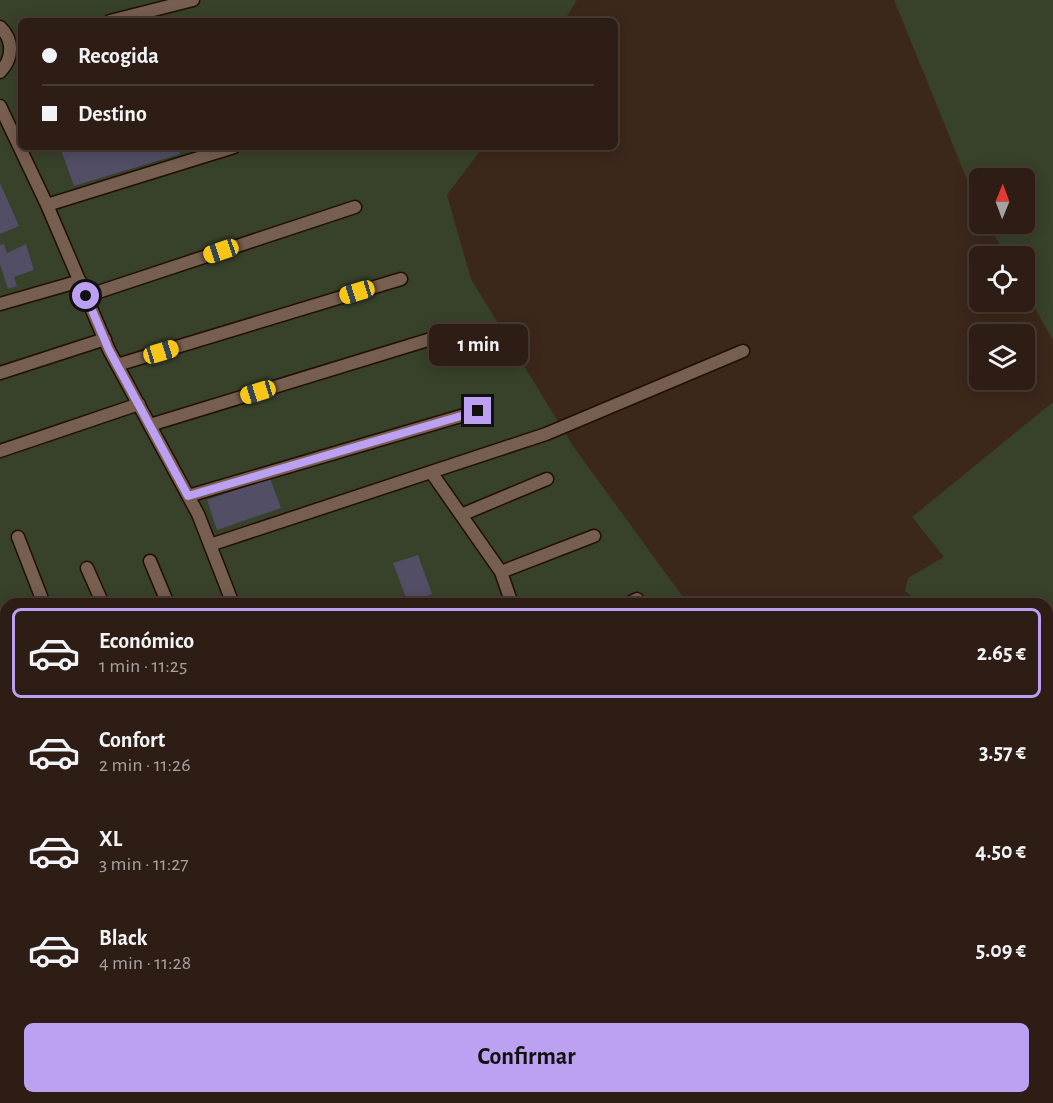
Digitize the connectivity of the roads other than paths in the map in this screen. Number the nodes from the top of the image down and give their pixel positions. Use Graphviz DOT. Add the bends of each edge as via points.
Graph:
graph roads {
  1 [pos="193,0"];
  2 [pos="122,18"];
  3 [pos="0,27"];
  4 [pos="16,45"];
  5 [pos="0,72"];
  6 [pos="0,106"];
  7 [pos="18,144"];
  8 [pos="21,150"];
  9 [pos="224,150"];
  10 [pos="47,205"];
  11 [pos="356,207"];
  12 [pos="400,279"];
  13 [pos="80,281"];
  14 [pos="86,296"];
  15 [pos="0,304"];
  16 [pos="105,339"];
  17 [pos="431,339"];
  18 [pos="743,351"];
  19 [pos="117,365"];
  20 [pos="0,373"];
  21 [pos="139,404"];
  22 [pos="478,411"];
  23 [pos="150,425"];
  24 [pos="0,451"];
  25 [pos="431,472"];
  26 [pos="547,479"];
  27 [pos="188,496"];
  28 [pos="461,515"];
  29 [pos="594,536"];
  30 [pos="18,537"];
  31 [pos="210,545"];
  32 [pos="150,561"];
  33 [pos="87,568"];
  34 [pos="501,572"];
  35 [pos="42,598"];
  36 [pos="100,598"];
  37 [pos="165,598"];
  38 [pos="231,598"];
  39 [pos="510,598"];
  1 -- 2 [label="lane"];
  3 -- 4 [label="lane"];
  4 -- 5 [label="lane"];
  6 -- 7 [label="lane"];
  8 -- 10 [label="lane"];
  9 -- 10 [label="lane"];
  10 -- 13 [label="lane"];
  11 -- 14 [label="lane"];
  12 -- 19 [label="lane"];
  13 -- 14 [label="lane"];
  13 -- 15 [label="lane"];
  14 -- 16 [label="lane"];
  16 -- 19 [label="lane"];
  16 -- 20 [label="lane"];
  17 -- 23 [label="lane"];
  18 -- 25 [label="lane" via="546,434"];
  19 -- 21 [label="lane"];
  21 -- 23 [label="lane"];
  21 -- 24 [label="lane"];
  22 -- 27 [label="lane"];
  23 -- 27 [label="lane"];
  25 -- 28 [label="lane"];
  25 -- 31 [label="lane"];
  26 -- 28 [label="lane"];
  27 -- 31 [label="lane"];
  28 -- 34 [label="lane"];
  29 -- 34 [label="lane"];
  30 -- 35 [label="lane"];
  31 -- 38 [label="lane"];
  32 -- 37 [label="lane"];
  33 -- 36 [label="lane"];
  34 -- 39 [label="lane"];
}
